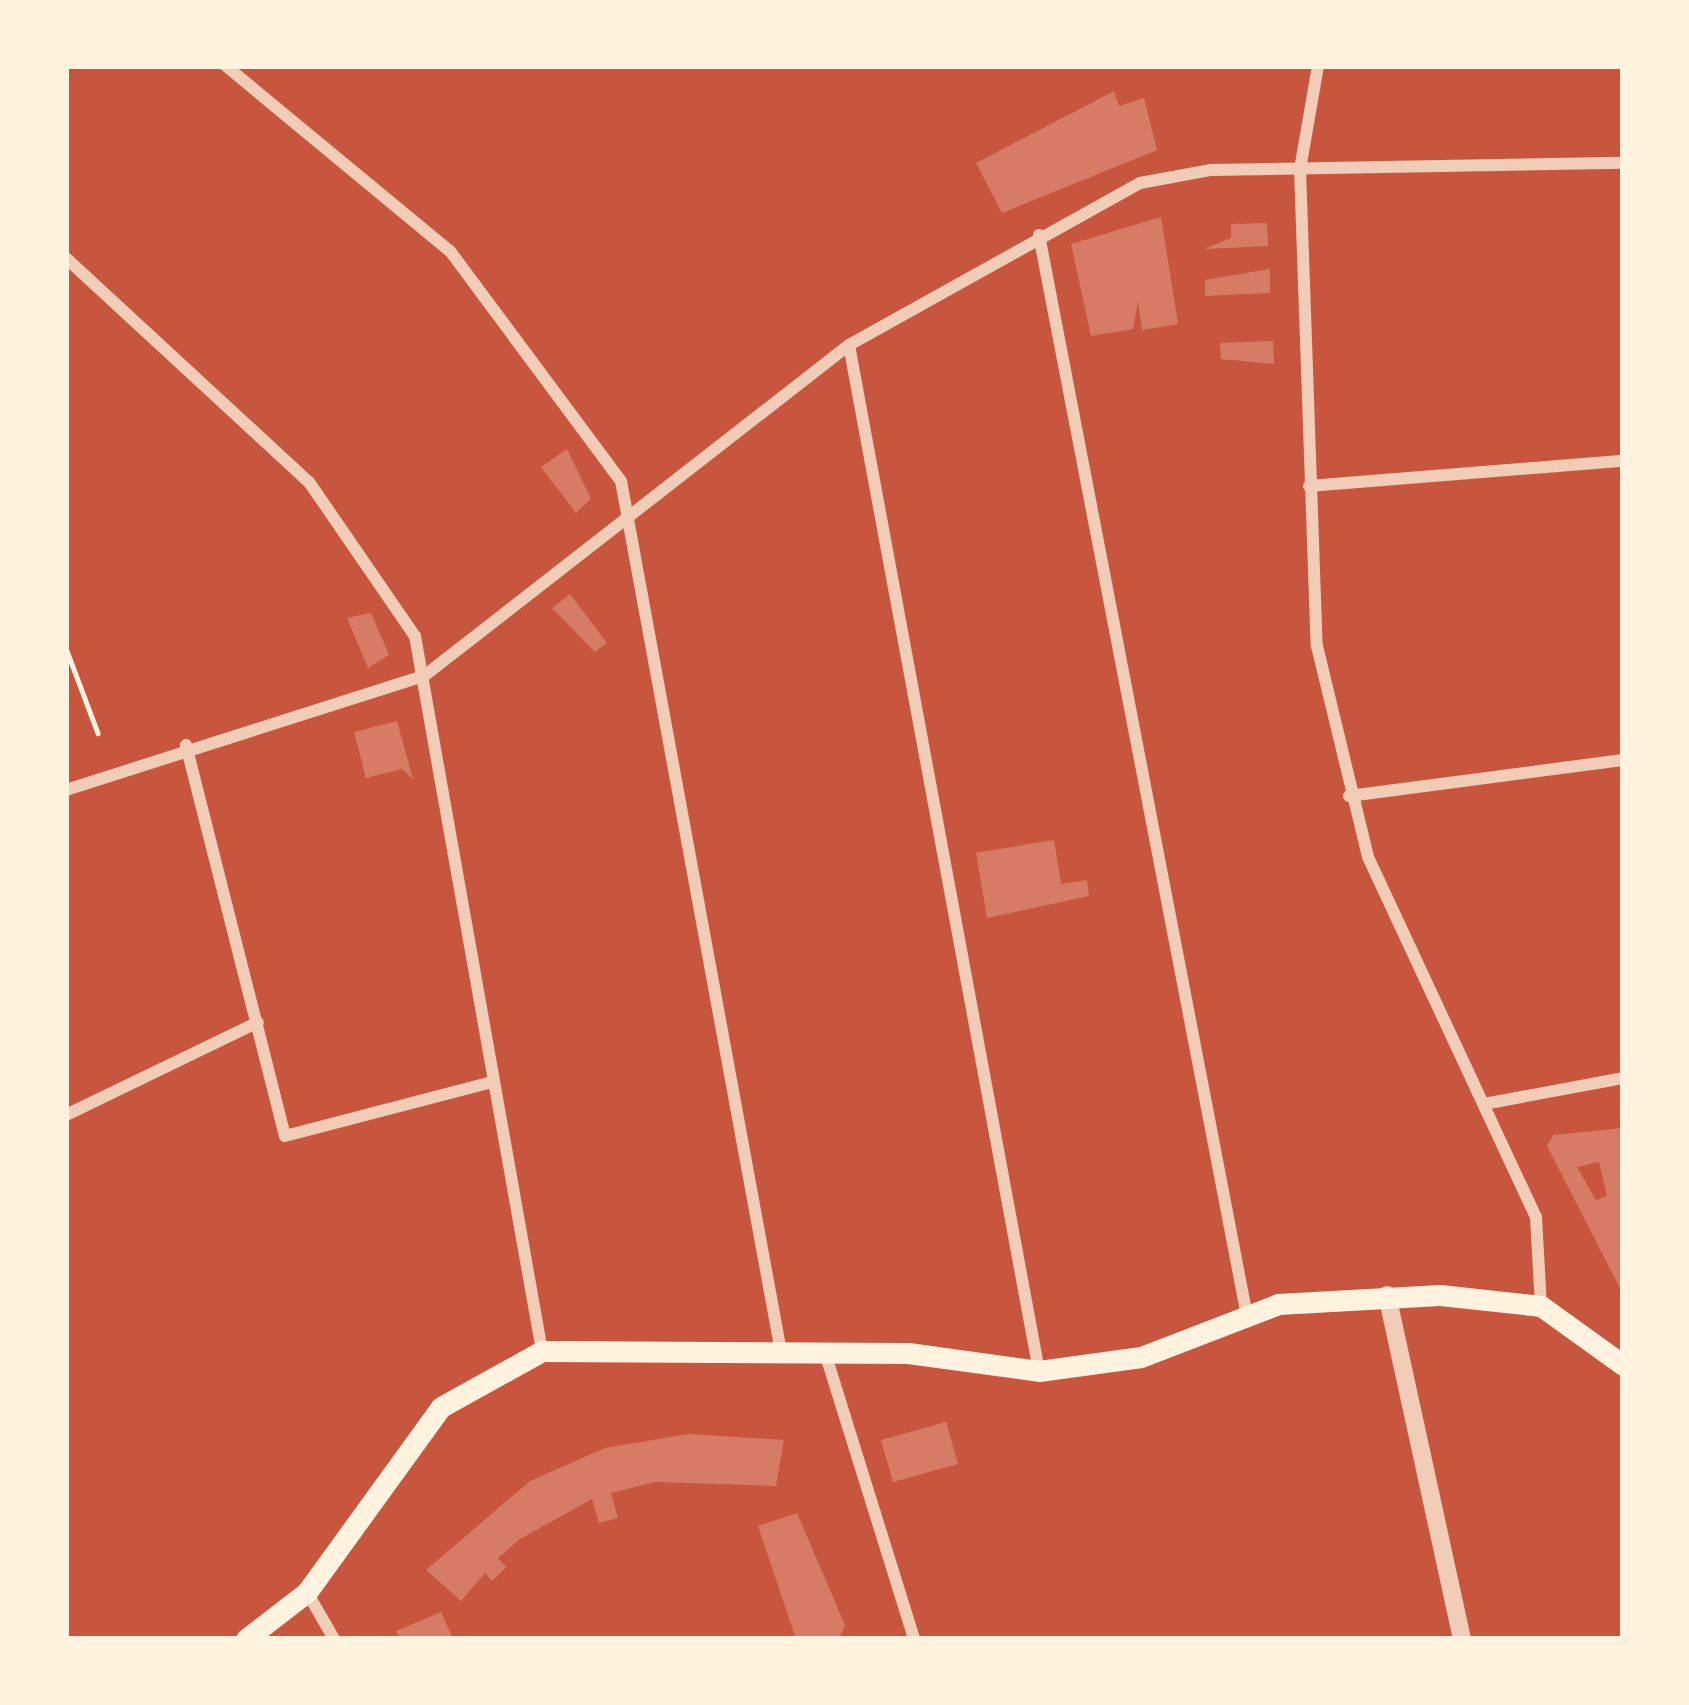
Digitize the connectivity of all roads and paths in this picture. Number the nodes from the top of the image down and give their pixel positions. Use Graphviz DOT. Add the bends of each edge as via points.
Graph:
graph roads {
  1 [pos="226,66"];
  2 [pos="1318,66"];
  3 [pos="1623,163"];
  4 [pos="1300,169"];
  5 [pos="1039,235"];
  6 [pos="66,258"];
  7 [pos="849,345"];
  8 [pos="1623,460"];
  9 [pos="1309,485"];
  10 [pos="631,514"];
  11 [pos="66,648"];
  12 [pos="424,676"];
  13 [pos="98,733"];
  14 [pos="186,745"];
  15 [pos="1623,760"];
  16 [pos="66,790"];
  17 [pos="1349,796"];
  18 [pos="258,1022"];
  19 [pos="1623,1078"];
  20 [pos="492,1082"];
  21 [pos="1484,1104"];
  22 [pos="66,1115"];
  23 [pos="1387,1295"];
  24 [pos="1541,1306"];
  25 [pos="1247,1316"];
  26 [pos="542,1351"];
  27 [pos="826,1356"];
  28 [pos="782,1359"];
  29 [pos="1623,1365"];
  30 [pos="1039,1371"];
  31 [pos="307,1592"];
  32 [pos="246,1639"];
  33 [pos="334,1639"];
  34 [pos="914,1639"];
  35 [pos="1462,1639"];
  1 -- 10 [label="street" via="482,286 621,481"];
  2 -- 4 [label="street"];
  3 -- 4 [label="street"];
  4 -- 5 [label="street" via="1177,173"];
  4 -- 9 [label="street"];
  5 -- 7 [label="street"];
  5 -- 25 [label="street"];
  6 -- 12 [label="street" via="309,482 397,605"];
  7 -- 10 [label="street"];
  7 -- 30 [label="street"];
  8 -- 9 [label="street"];
  9 -- 17 [label="street" via="1317,646"];
  10 -- 12 [label="street"];
  10 -- 28 [label="street"];
  11 -- 13 [label="path"];
  12 -- 14 [label="street"];
  12 -- 20 [label="street"];
  14 -- 16 [label="street"];
  14 -- 18 [label="street"];
  15 -- 17 [label="street"];
  17 -- 21 [label="street"];
  18 -- 20 [label="street" via="285,1136"];
  18 -- 22 [label="street"];
  19 -- 21 [label="street"];
  20 -- 26 [label="street"];
  21 -- 24 [label="street" via="1536,1217"];
  23 -- 24 [label="main road"];
  23 -- 25 [label="main road"];
  23 -- 35 [label="street"];
  24 -- 29 [label="main road"];
  25 -- 30 [label="main road" via="1142,1357"];
  26 -- 28 [label="main road" via="621,1345"];
  26 -- 31 [label="main road" via="441,1407"];
  27 -- 28 [label="main road"];
  27 -- 30 [label="main road" via="908,1353"];
  27 -- 34 [label="street"];
  31 -- 32 [label="main road"];
  31 -- 33 [label="street"];
}
